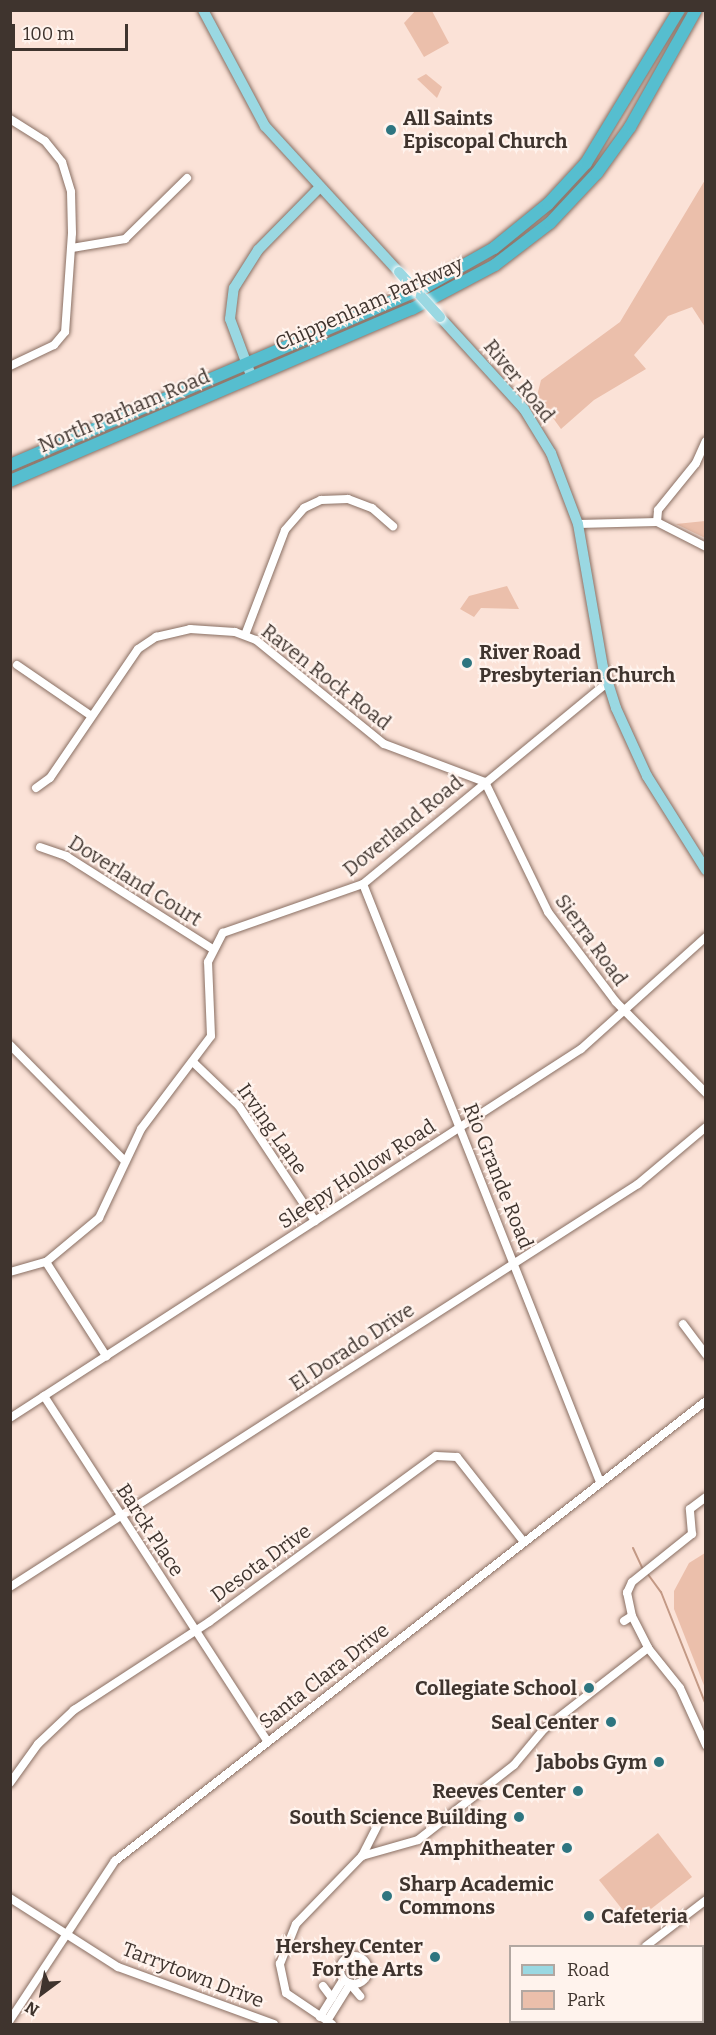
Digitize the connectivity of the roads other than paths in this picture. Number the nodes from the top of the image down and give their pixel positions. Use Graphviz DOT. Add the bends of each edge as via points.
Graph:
graph roads {
  1 [pos="203,10"];
  2 [pos="679,10"];
  3 [pos="696,10"];
  4 [pos="10,119"];
  5 [pos="187,178"];
  6 [pos="319,189"];
  7 [pos="72,248"];
  8 [pos="247,364"];
  9 [pos="10,366"];
  10 [pos="252,378"];
  11 [pos="705,441"];
  12 [pos="10,465"];
  13 [pos="10,481"];
  14 [pos="657,522"];
  15 [pos="578,524"];
  16 [pos="393,526"];
  17 [pos="705,547"];
  18 [pos="245,635"];
  19 [pos="17,665"];
  20 [pos="608,682"];
  21 [pos="90,715"];
  22 [pos="485,782"];
  23 [pos="36,788"];
  24 [pos="40,847"];
  25 [pos="705,870"];
  26 [pos="363,884"];
  27 [pos="705,937"];
  28 [pos="211,948"];
  29 [pos="626,1013"];
  30 [pos="10,1045"];
  31 [pos="194,1063"];
  32 [pos="705,1093"];
  33 [pos="460,1127"];
  34 [pos="705,1127"];
  35 [pos="124,1160"];
  36 [pos="315,1221"];
  37 [pos="46,1262"];
  38 [pos="514,1262"];
  39 [pos="10,1272"];
  40 [pos="683,1324"];
  41 [pos="705,1354"];
  42 [pos="106,1356"];
  43 [pos="44,1396"];
  44 [pos="705,1401"];
  45 [pos="10,1418"];
  46 [pos="600,1482"];
  47 [pos="705,1497"];
  48 [pos="121,1516"];
  49 [pos="524,1542"];
  50 [pos="10,1587"];
  51 [pos="632,1616"];
  52 [pos="624,1621"];
  53 [pos="196,1631"];
  54 [pos="648,1648"];
  55 [pos="267,1742"];
  56 [pos="705,1745"];
  57 [pos="10,1783"];
  58 [pos="377,1826"];
  59 [pos="362,1856"];
  60 [pos="10,1898"];
  61 [pos="705,1900"];
  62 [pos="65,1934"];
  63 [pos="649,1945"];
  64 [pos="368,1970"];
  65 [pos="375,1980"];
  66 [pos="347,1982"];
  67 [pos="323,1986"];
  68 [pos="360,1996"];
  69 [pos="332,1998"];
  70 [pos="10,2020"];
  71 [pos="326,2021"];
  72 [pos="274,2025"];
  1 -- 6 [label="main road, River Road" via="265,126"];
  2 -- 8 [label="highway, Chippenham Parkway" via="599,146 527,223 439,281"];
  3 -- 10 [label="highway, Chippenham Parkway" via="614,150 534,237 447,293"];
  4 -- 7 [label="street" via="45,141 62,162 71,192"];
  5 -- 7 [label="street" via="125,239"];
  6 -- 8 [label="main road" via="258,250 234,288 230,319"];
  6 -- 15 [label="main road, River Road, bridge" via="441,317 537,428"];
  7 -- 9 [label="street" via="65,332 44,351"];
  8 -- 10 [label="main road"];
  8 -- 12 [label="highway, North Parham Road"];
  10 -- 13 [label="highway, North Parham Road"];
  11 -- 14 [label="street" via="696,463 658,510"];
  14 -- 15 [label="street"];
  14 -- 17 [label="street"];
  15 -- 20 [label="main road, River Road"];
  16 -- 18 [label="street" via="372,508 348,500 321,500 304,508 285,530"];
  18 -- 21 [label="street, Raven Rock Road" via="190,629 156,637 128,658"];
  18 -- 22 [label="street, Raven Rock Road" via="384,744"];
  19 -- 21 [label="street"];
  20 -- 22 [label="street, Doverland Road"];
  20 -- 25 [label="main road, River Road" via="647,776"];
  21 -- 23 [label="street, Raven Rock Road" via="50,778"];
  22 -- 26 [label="street, Doverland Road"];
  22 -- 29 [label="street, Sierra Road" via="548,912"];
  24 -- 28 [label="street, Doverland Court" via="66,856"];
  26 -- 28 [label="street, Doverland Road" via="317,904 232,927"];
  26 -- 33 [label="street, Rio Grande Road"];
  27 -- 29 [label="street, Sleepy Hollow Road"];
  28 -- 31 [label="street" via="214,1025"];
  29 -- 32 [label="street, Sierra Road"];
  29 -- 33 [label="street, Sleepy Hollow Road" via="581,1049"];
  30 -- 35 [label="street"];
  31 -- 35 [label="street"];
  31 -- 36 [label="street, Irving Lane" via="240,1106"];
  33 -- 36 [label="street, Sleepy Hollow Road"];
  33 -- 38 [label="street, Rio Grande Road"];
  34 -- 38 [label="street, El Dorado Drive" via="659,1169"];
  35 -- 37 [label="street" via="99,1218"];
  36 -- 42 [label="street, Sleepy Hollow Road"];
  37 -- 39 [label="street"];
  37 -- 42 [label="street"];
  38 -- 46 [label="street, Rio Grande Road"];
  38 -- 48 [label="street, El Dorado Drive"];
  40 -- 41 [label="street"];
  42 -- 43 [label="street, Sleepy Hollow Road"];
  43 -- 45 [label="street, Sleepy Hollow Road"];
  43 -- 48 [label="street, Barck Place"];
  44 -- 46 [label="street, Santa Clara Drive"];
  46 -- 49 [label="street, Santa Clara Drive"];
  47 -- 51 [label="street" via="690,1509 692,1534 640,1574 627,1593"];
  48 -- 50 [label="street, El Dorado Drive"];
  48 -- 53 [label="street, Barck Place"];
  49 -- 53 [label="street, Desota Drive" via="461,1461 442,1454"];
  49 -- 55 [label="street, Santa Clara Drive"];
  51 -- 52 [label="street"];
  51 -- 54 [label="street" via="636,1636"];
  53 -- 55 [label="street, Barck Place"];
  53 -- 57 [label="street, Desota Drive" via="59,1722"];
  54 -- 56 [label="street" via="680,1688"];
  54 -- 59 [label="street" via="544,1729 514,1766 418,1840"];
  55 -- 62 [label="street, Santa Clara Drive" via="115,1861"];
  58 -- 59 [label="street"];
  59 -- 71 [label="street" via="302,1917 282,1952 284,1990"];
  60 -- 62 [label="street, Tarrytown Drive"];
  61 -- 63 [label="street"];
  62 -- 70 [label="street, Santa Clara Drive"];
  62 -- 72 [label="street, Tarrytown Drive" via="136,1975"];
  64 -- 65 [label="street"];
  64 -- 66 [label="street" via="363,1982"];
  64 -- 66 [label="street" via="362,1959 350,1957 341,1964"];
  66 -- 68 [label="street"];
  66 -- 69 [label="street"];
  66 -- 71 [label="street"];
  67 -- 69 [label="street"];
  69 -- 71 [label="street"];
}
